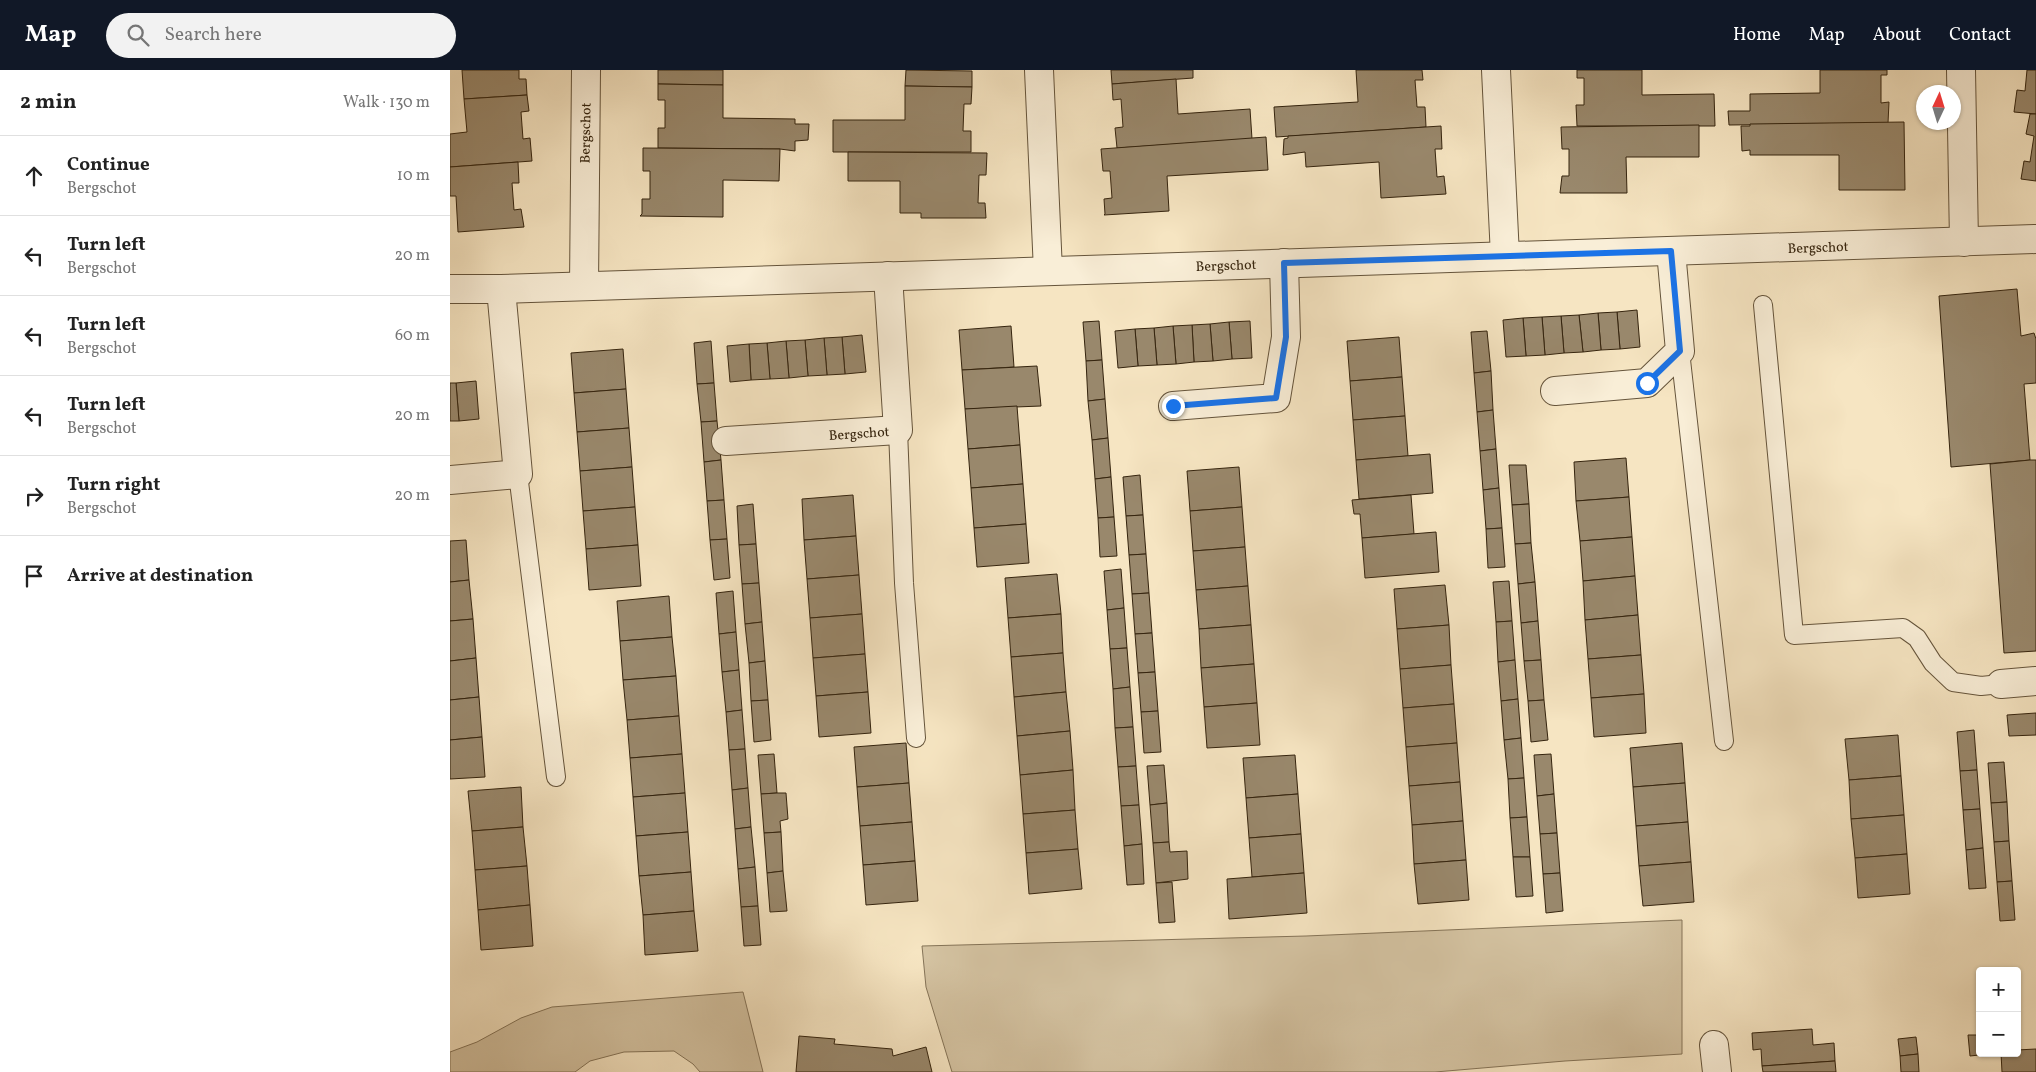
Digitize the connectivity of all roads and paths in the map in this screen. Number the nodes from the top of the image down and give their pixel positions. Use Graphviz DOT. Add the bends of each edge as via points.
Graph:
graph roads {
  1 [pos="586,70"];
  2 [pos="1039,70"];
  3 [pos="1496,70"];
  4 [pos="1961,70"];
  5 [pos="2036,239"];
  6 [pos="1964,242"];
  7 [pos="1671,251"];
  8 [pos="1505,256"];
  9 [pos="1284,263"];
  10 [pos="1048,271"];
  11 [pos="888,276"];
  12 [pos="584,286"];
  13 [pos="450,289"];
  14 [pos="501,289"];
  15 [pos="1763,305"];
  16 [pos="1680,351"];
  17 [pos="1556,391"];
  18 [pos="1173,406"];
  19 [pos="898,430"];
  20 [pos="726,441"];
  21 [pos="518,474"];
  22 [pos="450,480"];
  23 [pos="2036,681"];
  24 [pos="2001,684"];
  25 [pos="916,738"];
  26 [pos="1724,741"];
  27 [pos="556,777"];
  28 [pos="1714,1045"];
  29 [pos="1717,1072"];
  1 -- 12 [label="street, Bergschot"];
  2 -- 10 [label="street"];
  3 -- 8 [label="street"];
  4 -- 6 [label="street"];
  5 -- 6 [label="street, Bergschot"];
  6 -- 7 [label="street, Bergschot"];
  7 -- 8 [label="street, Bergschot"];
  7 -- 16 [label="street"];
  8 -- 9 [label="street, Bergschot"];
  9 -- 10 [label="street, Bergschot"];
  9 -- 18 [label="street" via="1286,337 1276,398"];
  10 -- 11 [label="street, Bergschot"];
  11 -- 12 [label="street, Bergschot"];
  11 -- 19 [label="street, Bergschot"];
  12 -- 14 [label="street, Bergschot"];
  13 -- 14 [label="street, Bergschot"];
  14 -- 21 [label="street"];
  15 -- 24 [label="lane" via="1794,635 1902,628 1917,638 1934,663 1953,682 1981,686"];
  16 -- 17 [label="street" via="1647,383"];
  16 -- 26 [label="lane"];
  19 -- 20 [label="street, Bergschot"];
  19 -- 25 [label="lane" via="904,583"];
  21 -- 22 [label="street"];
  21 -- 27 [label="lane"];
  23 -- 24 [label="street"];
  28 -- 29 [label="street"];
}
